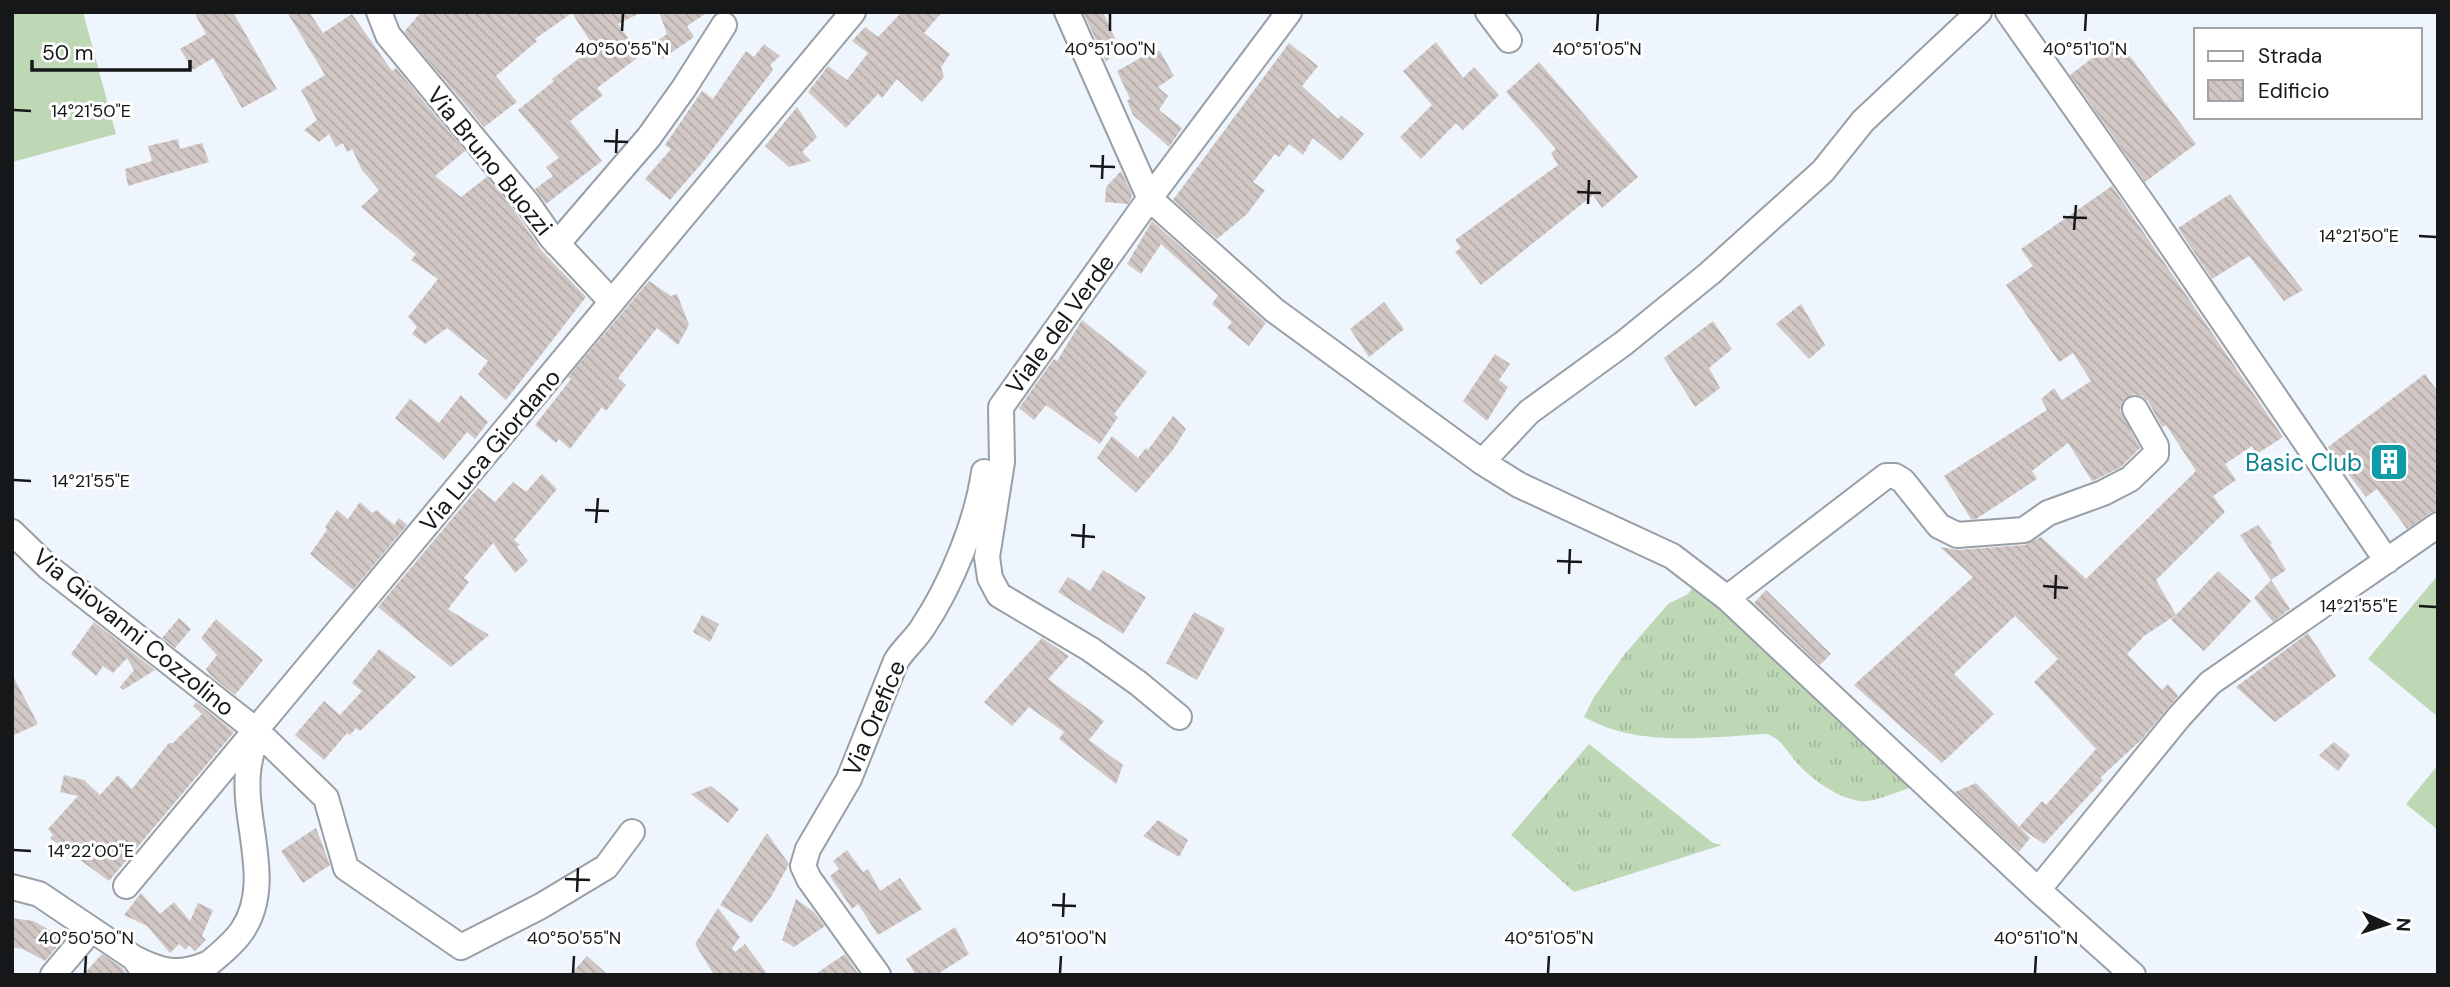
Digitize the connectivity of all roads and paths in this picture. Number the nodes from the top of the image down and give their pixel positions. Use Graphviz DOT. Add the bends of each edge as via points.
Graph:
graph roads {
  1 [pos="379,12"];
  2 [pos="853,12"];
  3 [pos="1067,12"];
  4 [pos="1289,12"];
  5 [pos="1488,12"];
  6 [pos="1979,12"];
  7 [pos="2008,12"];
  8 [pos="724,24"];
  9 [pos="1509,40"];
  10 [pos="1150,199"];
  11 [pos="557,244"];
  12 [pos="612,302"];
  13 [pos="1001,407"];
  14 [pos="2135,409"];
  15 [pos="1482,462"];
  16 [pos="2438,525"];
  17 [pos="12,532"];
  18 [pos="2387,561"];
  19 [pos="1727,598"];
  20 [pos="1179,717"];
  21 [pos="257,731"];
  22 [pos="632,832"];
  23 [pos="126,886"];
  24 [pos="12,887"];
  25 [pos="2038,890"];
  26 [pos="90,930"];
  27 [pos="140,967"];
  28 [pos="201,970"];
  29 [pos="53,975"];
  30 [pos="878,975"];
  31 [pos="2133,975"];
  1 -- 11 [label="street, Via Bruno Buozzi" via="388,35"];
  2 -- 12 [label="street, Via Luca Giordano"];
  3 -- 10 [label="street"];
  4 -- 10 [label="street, Viale del Verde"];
  5 -- 9 [label="street"];
  6 -- 15 [label="street" via="1863,121 1823,171 1710,273 1529,412"];
  7 -- 18 [label="street"];
  8 -- 11 [label="street" via="649,137"];
  10 -- 13 [label="street, Viale del Verde"];
  10 -- 15 [label="street" via="1274,310"];
  11 -- 12 [label="street, Via Bruno Buozzi"];
  12 -- 21 [label="street, Via Luca Giordano"];
  13 -- 20 [label="street, Viale del Verde" via="1002,463 987,557 990,578 999,594 1090,649"];
  13 -- 30 [label="street, Via Orefice" via="987,451 981,499 948,585 897,661 849,779 808,849 803,866"];
  14 -- 19 [label="street" via="2157,454 2130,480 2048,513 2024,530 1957,535 1939,526 1903,481 1886,476"];
  15 -- 19 [label="street" via="1519,485 1672,556"];
  16 -- 18 [label="street"];
  17 -- 21 [label="street, Via Giovanni Cozzolino" via="48,567"];
  18 -- 25 [label="street" via="2210,683"];
  19 -- 25 [label="street"];
  21 -- 22 [label="street, Via Giovanni Cozzolino" via="326,798 346,869 461,947 606,867"];
  21 -- 23 [label="street, Via Luca Giordano"];
  21 -- 28 [label="street" via="248,772 257,868 255,899 243,929"];
  24 -- 26 [label="street" via="39,894"];
  25 -- 31 [label="street"];
  26 -- 27 [label="street"];
  26 -- 29 [label="street"];
  27 -- 28 [label="street"];
}
